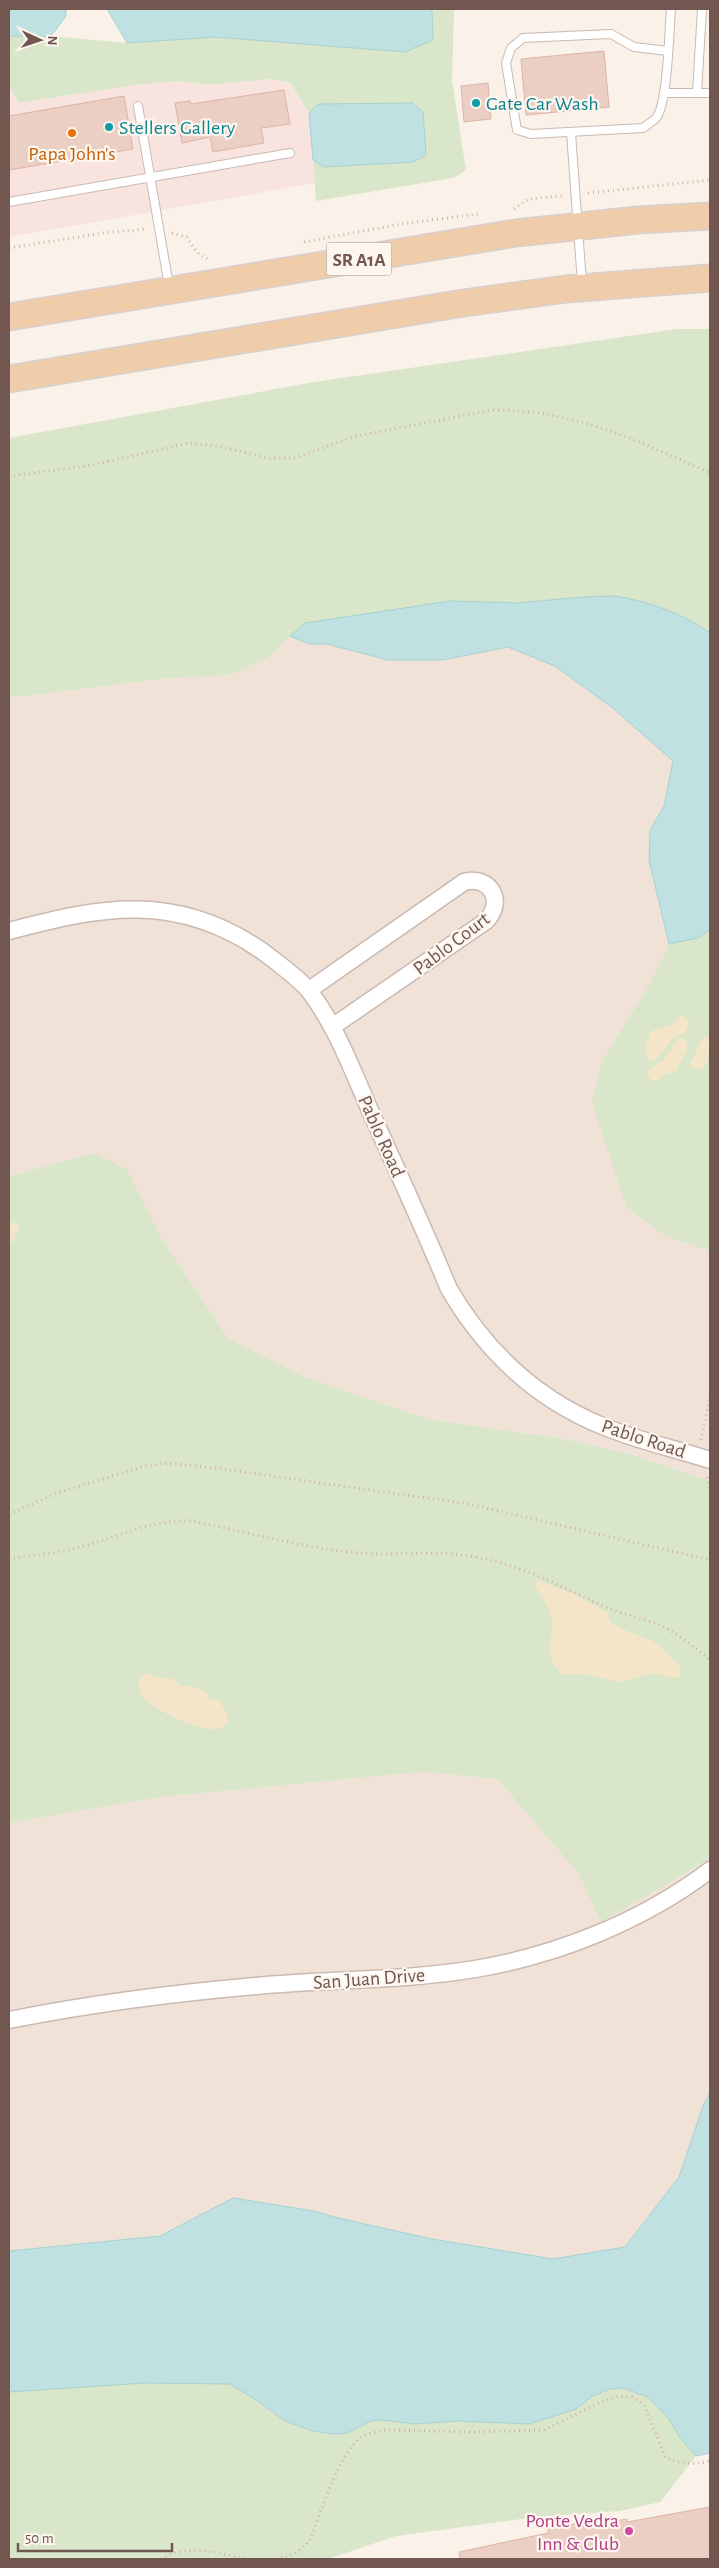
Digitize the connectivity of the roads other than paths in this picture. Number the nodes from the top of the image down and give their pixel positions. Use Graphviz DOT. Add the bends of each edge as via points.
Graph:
graph roads {
  1 [pos="671,9"];
  2 [pos="702,9"];
  3 [pos="668,51"];
  4 [pos="696,92"];
  5 [pos="710,93"];
  6 [pos="664,94"];
  7 [pos="138,106"];
  8 [pos="571,133"];
  9 [pos="290,153"];
  10 [pos="150,177"];
  11 [pos="9,202"];
  12 [pos="710,216"];
  13 [pos="578,228"];
  14 [pos="710,278"];
  15 [pos="583,288"];
  16 [pos="170,290"];
  17 [pos="9,317"];
  18 [pos="9,378"];
  19 [pos="9,931"];
  20 [pos="309,990"];
  21 [pos="332,1027"];
  22 [pos="710,1460"];
  23 [pos="710,1870"];
  24 [pos="9,2020"];
  1 -- 3 [label="lane"];
  2 -- 4 [label="lane"];
  3 -- 6 [label="lane"];
  3 -- 8 [label="lane" via="634,47 611,34 523,38 511,48 506,63 517,130 531,134"];
  4 -- 5 [label="lane"];
  4 -- 6 [label="lane"];
  6 -- 8 [label="lane" via="657,117 643,128"];
  7 -- 10 [label="lane"];
  8 -- 13 [label="lane"];
  9 -- 10 [label="lane"];
  10 -- 11 [label="lane"];
  10 -- 16 [label="lane"];
  12 -- 13 [label="main road, SR A1A" via="638,220"];
  13 -- 15 [label="lane"];
  13 -- 16 [label="main road, SR A1A" via="516,232"];
  14 -- 15 [label="main road"];
  15 -- 18 [label="main road" via="457,304"];
  16 -- 17 [label="main road, SR A1A"];
  19 -- 20 [label="street, Pablo Road" via="80,913 119,908 170,912 208,923 252,944"];
  20 -- 21 [label="street, Pablo Road"];
  20 -- 21 [label="street, Pablo Court" via="464,882 479,882 491,890 496,900 495,910 486,922"];
  21 -- 22 [label="street, Pablo Road" via="449,1289 484,1342 511,1369 572,1412 606,1428"];
  23 -- 24 [label="street, San Juan Drive" via="661,1902 619,1924 533,1956 475,1969 248,1986"];
}
